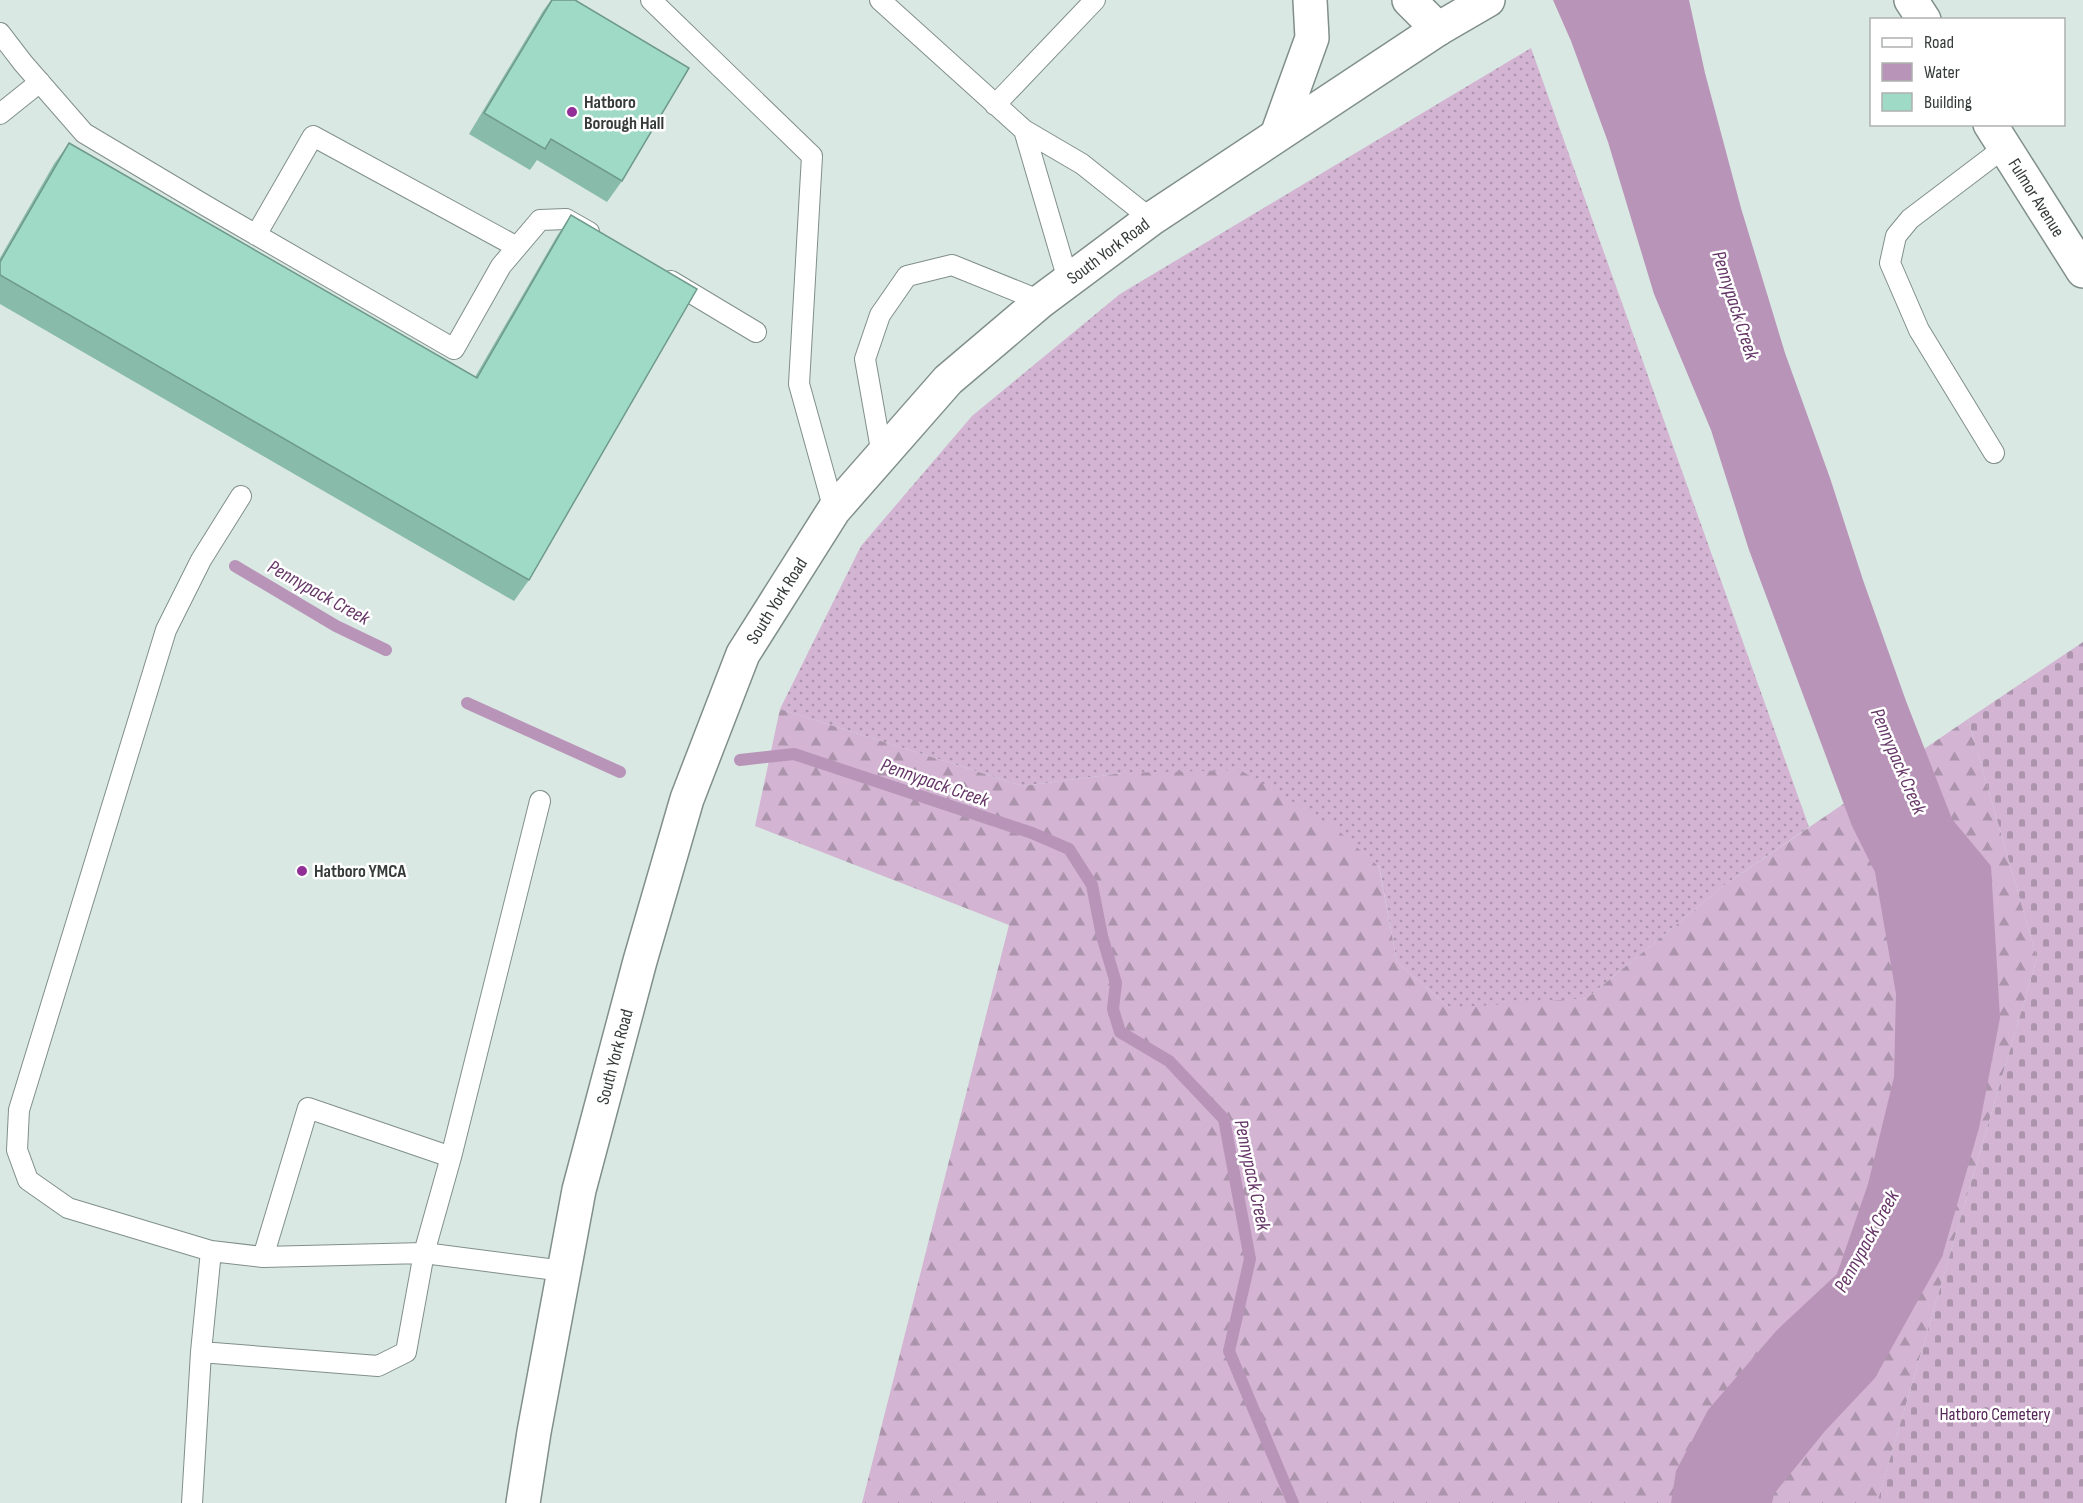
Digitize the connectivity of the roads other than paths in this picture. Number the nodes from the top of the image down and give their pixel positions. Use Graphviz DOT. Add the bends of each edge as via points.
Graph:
graph roads {
  1 [pos="651,0"];
  2 [pos="880,0"];
  3 [pos="1095,0"];
  4 [pos="1310,0"];
  5 [pos="1409,0"];
  6 [pos="1488,0"];
  7 [pos="1911,0"];
  8 [pos="1923,18"];
  9 [pos="1438,28"];
  10 [pos="0,33"];
  11 [pos="40,82"];
  12 [pos="995,105"];
  13 [pos="0,114"];
  14 [pos="1024,130"];
  15 [pos="1277,135"];
  16 [pos="1998,136"];
  17 [pos="1151,219"];
  18 [pos="256,235"];
  19 [pos="606,243"];
  20 [pos="517,248"];
  21 [pos="2083,271"];
  22 [pos="656,272"];
  23 [pos="1068,280"];
  24 [pos="1041,301"];
  25 [pos="756,332"];
  26 [pos="1994,453"];
  27 [pos="882,455"];
  28 [pos="241,496"];
  29 [pos="834,510"];
  30 [pos="540,801"];
  31 [pos="451,1157"];
  32 [pos="211,1251"];
  33 [pos="424,1252"];
  34 [pos="262,1257"];
  35 [pos="564,1271"];
  36 [pos="201,1352"];
  37 [pos="192,1503"];
  38 [pos="523,1503"];
  1 -- 29 [label="lane" via="812,156 799,384"];
  2 -- 12 [label="lane"];
  3 -- 12 [label="lane"];
  4 -- 15 [label="main road" via="1312,38"];
  5 -- 9 [label="main road"];
  6 -- 9 [label="main road, South York Road"];
  7 -- 8 [label="main road"];
  9 -- 15 [label="main road, South York Road"];
  10 -- 11 [label="lane"];
  11 -- 13 [label="lane"];
  11 -- 18 [label="lane" via="84,133"];
  12 -- 14 [label="lane"];
  14 -- 17 [label="lane" via="1082,164"];
  14 -- 23 [label="lane"];
  15 -- 17 [label="main road, South York Road"];
  16 -- 21 [label="main road, Fulmor Avenue"];
  16 -- 26 [label="lane" via="1910,219 1896,236 1890,263 1919,330"];
  17 -- 23 [label="main road, South York Road"];
  18 -- 20 [label="lane" via="313,136"];
  18 -- 20 [label="lane" via="454,349 501,266"];
  19 -- 20 [label="lane" via="566,219 540,220"];
  22 -- 25 [label="lane"];
  23 -- 24 [label="main road, South York Road"];
  24 -- 27 [label="main road, South York Road" via="948,380"];
  24 -- 27 [label="lane" via="952,265 907,276 880,315 865,359"];
  27 -- 29 [label="main road, South York Road"];
  28 -- 32 [label="lane" via="201,560 165,630 19,1110 17,1150 28,1180 68,1208"];
  29 -- 35 [label="main road, South York Road" via="743,654 687,799 582,1179"];
  30 -- 31 [label="lane"];
  31 -- 33 [label="lane"];
  31 -- 34 [label="lane" via="308,1108"];
  32 -- 34 [label="lane"];
  32 -- 36 [label="lane"];
  33 -- 34 [label="lane"];
  33 -- 35 [label="lane"];
  33 -- 36 [label="lane" via="406,1352 378,1365"];
  35 -- 38 [label="main road, South York Road"];
  36 -- 37 [label="lane"];
}
